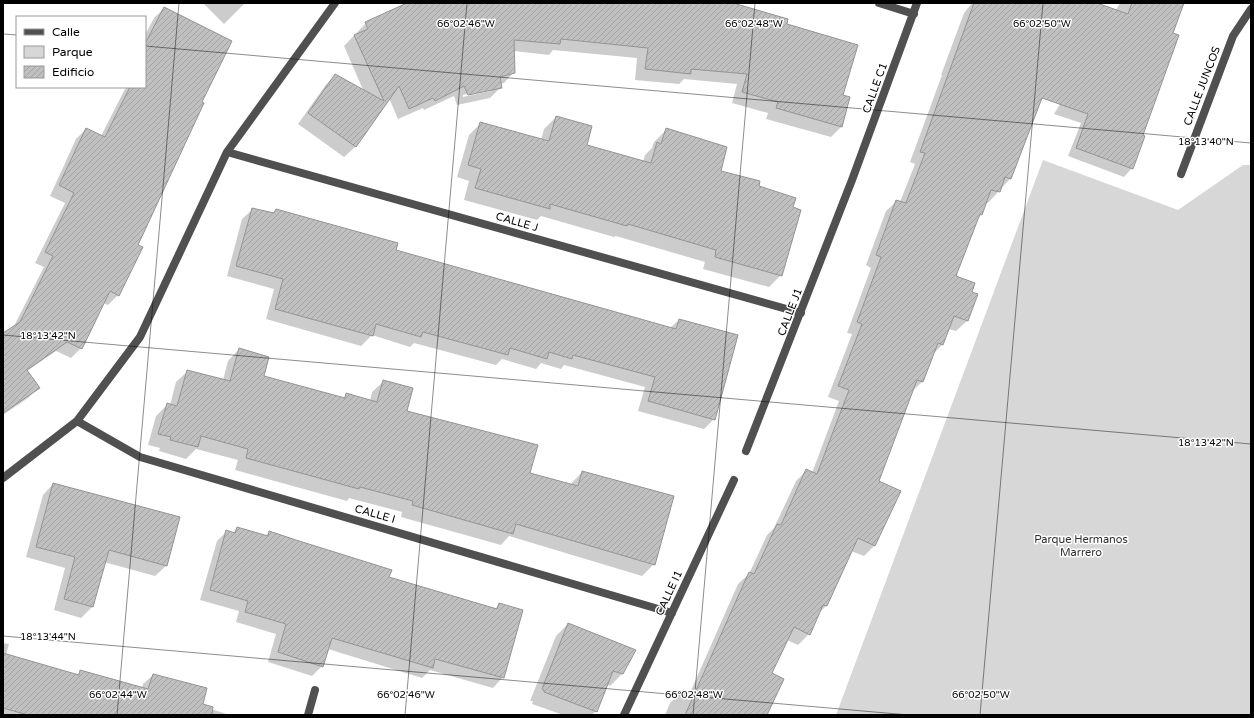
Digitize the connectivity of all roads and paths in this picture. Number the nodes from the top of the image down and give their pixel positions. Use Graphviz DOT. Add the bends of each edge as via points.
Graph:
graph roads {
  1 [pos="335,3"];
  2 [pos="879,3"];
  3 [pos="918,3"];
  4 [pos="1251,9"];
  5 [pos="914,14"];
  6 [pos="227,152"];
  7 [pos="1181,174"];
  8 [pos="852,180"];
  9 [pos="801,313"];
  10 [pos="77,421"];
  11 [pos="746,451"];
  12 [pos="3,478"];
  13 [pos="734,480"];
  14 [pos="672,613"];
  15 [pos="315,690"];
  16 [pos="308,715"];
  17 [pos="624,715"];
  1 -- 6 [label="street"];
  2 -- 5 [label="street"];
  3 -- 5 [label="street, CALLE C1"];
  4 -- 7 [label="street, CALLE JUNCOS" via="1233,36"];
  5 -- 8 [label="street, CALLE C1"];
  6 -- 9 [label="street, CALLE J"];
  6 -- 10 [label="street" via="140,337"];
  8 -- 9 [label="street, CALLE J1"];
  9 -- 11 [label="street, CALLE J1"];
  10 -- 12 [label="street"];
  10 -- 14 [label="street, CALLE I" via="140,456"];
  13 -- 14 [label="street, CALLE I1"];
  14 -- 17 [label="street, CALLE I1"];
  15 -- 16 [label="street"];
}
